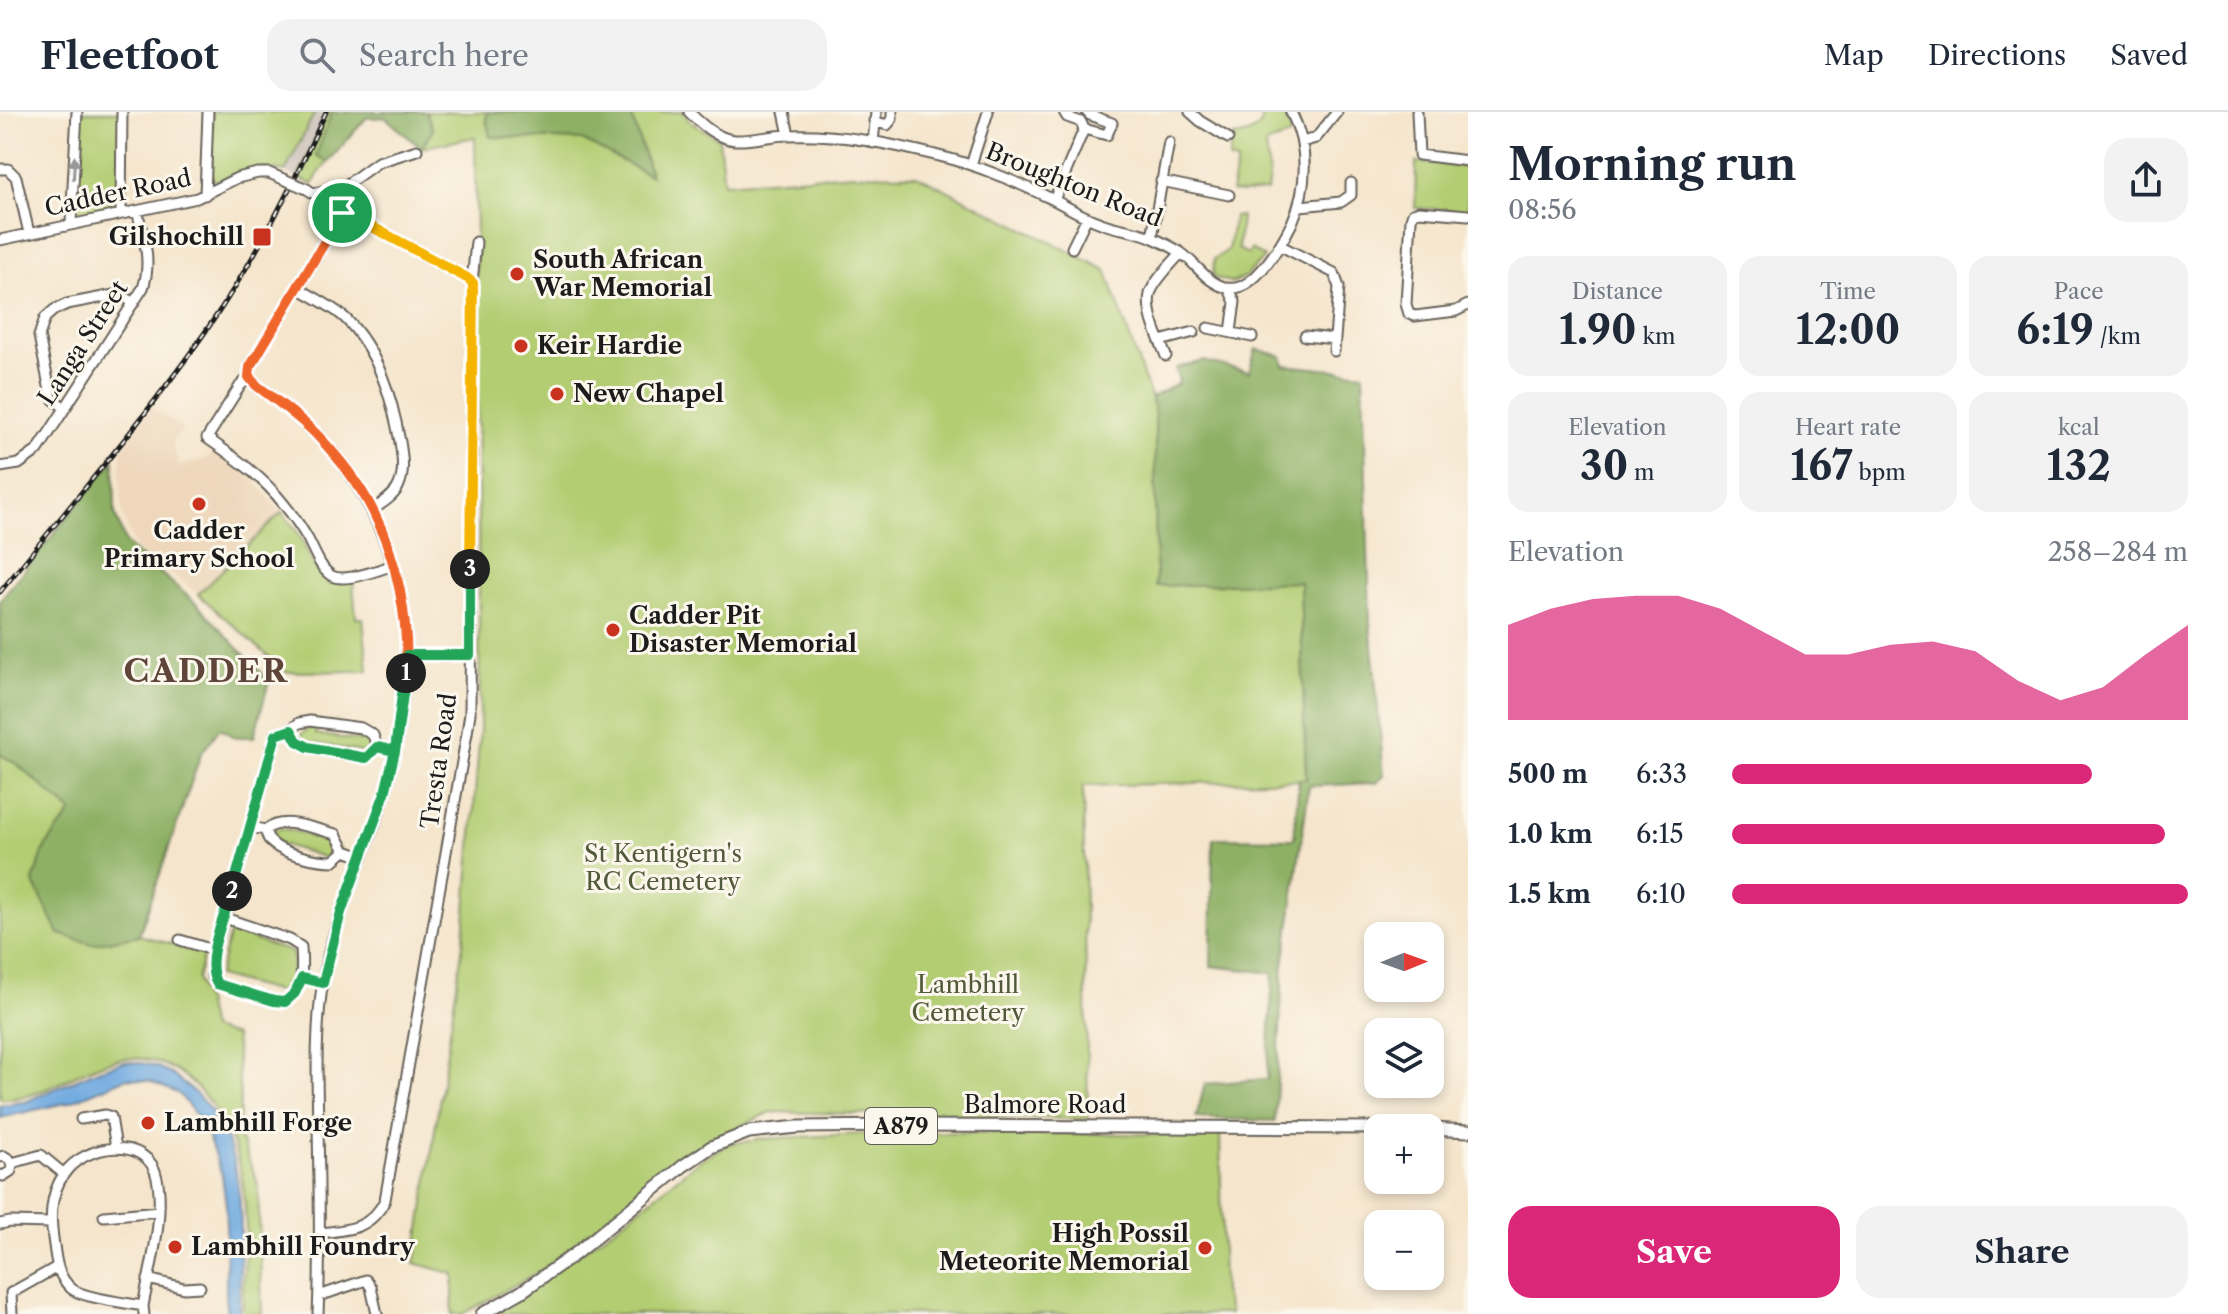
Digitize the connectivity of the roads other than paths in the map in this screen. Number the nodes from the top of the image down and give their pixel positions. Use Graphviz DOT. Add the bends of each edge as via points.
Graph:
graph roads {
  1 [pos="77,112"];
  2 [pos="122,112"];
  3 [pos="208,112"];
  4 [pos="689,112"];
  5 [pos="784,112"];
  6 [pos="892,112"];
  7 [pos="988,112"];
  8 [pos="1064,112"];
  9 [pos="1087,112"];
  10 [pos="1190,112"];
  11 [pos="1291,112"];
  12 [pos="1337,112"];
  13 [pos="1417,112"];
  14 [pos="875,117"];
  15 [pos="1084,129"];
  16 [pos="789,135"];
  17 [pos="1228,138"];
  18 [pos="1169,142"];
  19 [pos="1302,142"];
  20 [pos="873,143"];
  21 [pos="417,150"];
  22 [pos="1468,161"];
  23 [pos="971,165"];
  24 [pos="0,169"];
  25 [pos="1161,181"];
  26 [pos="1351,183"];
  27 [pos="310,191"];
  28 [pos="205,195"];
  29 [pos="1229,195"];
  30 [pos="1054,200"];
  31 [pos="1300,206"];
  32 [pos="137,211"];
  33 [pos="342,213"];
  34 [pos="121,214"];
  35 [pos="1468,215"];
  36 [pos="1087,217"];
  37 [pos="71,223"];
  38 [pos="29,233"];
  39 [pos="1152,237"];
  40 [pos="0,240"];
  41 [pos="476,242"];
  42 [pos="1281,246"];
  43 [pos="1072,248"];
  44 [pos="1181,253"];
  45 [pos="472,282"];
  46 [pos="298,288"];
  47 [pos="1229,289"];
  48 [pos="134,303"];
  49 [pos="1468,305"];
  50 [pos="1208,328"];
  51 [pos="1194,332"];
  52 [pos="1231,332"];
  53 [pos="1305,336"];
  54 [pos="1252,337"];
  55 [pos="1335,339"];
  56 [pos="1160,341"];
  57 [pos="1334,351"];
  58 [pos="1166,356"];
  59 [pos="249,377"];
  60 [pos="65,408"];
  61 [pos="0,467"];
  62 [pos="373,510"];
  63 [pos="393,565"];
  64 [pos="407,655"];
  65 [pos="470,655"];
  66 [pos="291,730"];
  67 [pos="377,747"];
  68 [pos="395,751"];
  69 [pos="251,827"];
  70 [pos="265,830"];
  71 [pos="345,851"];
  72 [pos="362,857"];
  73 [pos="225,918"];
  74 [pos="180,940"];
  75 [pos="213,950"];
  76 [pos="302,978"];
  77 [pos="323,983"];
  78 [pos="81,1119"];
  79 [pos="1364,1128"];
  80 [pos="1444,1130"];
  81 [pos="1468,1131"];
  82 [pos="116,1148"];
  83 [pos="0,1157"];
  84 [pos="12,1163"];
  85 [pos="64,1174"];
  86 [pos="0,1175"];
  87 [pos="159,1211"];
  88 [pos="104,1216"];
  89 [pos="51,1223"];
  90 [pos="0,1224"];
  91 [pos="320,1233"];
  92 [pos="57,1267"];
  93 [pos="148,1279"];
  94 [pos="200,1287"];
  95 [pos="319,1296"];
  96 [pos="144,1310"];
  97 [pos="12,1314"];
  98 [pos="318,1314"];
  99 [pos="377,1314"];
  100 [pos="482,1314"];
  37 -- 1 [label="street, one-way"];
  2 -- 34 [label="street"];
  3 -- 28 [label="street"];
  4 -- 16 [label="street, Broughton Road" via="734,140"];
  5 -- 16 [label="street"];
  6 -- 14 [label="street" via="887,125"];
  7 -- 23 [label="street"];
  8 -- 15 [label="street"];
  9 -- 15 [label="street" via="1112,123 1107,135"];
  10 -- 17 [label="street"];
  11 -- 19 [label="street"];
  12 -- 19 [label="street" via="1316,138"];
  13 -- 22 [label="street" via="1419,155"];
  14 -- 20 [label="street"];
  15 -- 30 [label="street"];
  16 -- 20 [label="street, Broughton Road"];
  18 -- 25 [label="street"];
  19 -- 31 [label="street" via="1305,181"];
  20 -- 23 [label="street, Broughton Road"];
  21 -- 27 [label="street" via="378,162 342,188"];
  23 -- 30 [label="street, Broughton Road"];
  24 -- 38 [label="street" via="16,177"];
  25 -- 29 [label="street"];
  25 -- 39 [label="street"];
  26 -- 31 [label="street" via="1351,195 1341,202"];
  27 -- 28 [label="street, Cadder Road, bridge" via="258,173"];
  27 -- 33 [label="street"];
  28 -- 32 [label="street, Cadder Road"];
  30 -- 36 [label="street, Broughton Road"];
  31 -- 42 [label="street"];
  32 -- 34 [label="street, Cadder Road"];
  32 -- 48 [label="street, Langa Street" via="148,265"];
  33 -- 45 [label="street"];
  33 -- 46 [label="street"];
  34 -- 37 [label="street, Cadder Road"];
  35 -- 49 [label="street" via="1413,213 1406,304 1415,316"];
  36 -- 39 [label="street, Broughton Road"];
  36 -- 43 [label="street"];
  37 -- 38 [label="street, Cadder Road"];
  38 -- 40 [label="street, Cadder Road"];
  39 -- 44 [label="street, Broughton Road"];
  41 -- 45 [label="street, Tresta Road"];
  42 -- 47 [label="street" via="1248,285"];
  42 -- 55 [label="street" via="1334,273 1339,287"];
  44 -- 47 [label="street, Broughton Road" via="1208,279"];
  44 -- 56 [label="street" via="1150,293"];
  45 -- 65 [label="street, Tresta Road"];
  46 -- 59 [label="street"];
  46 -- 62 [label="street" via="345,318 382,374 403,460 399,485"];
  47 -- 52 [label="street" via="1235,302"];
  48 -- 60 [label="street, Langa Street"];
  48 -- 60 [label="street" via="119,294 67,304 45,318 39,336 50,391"];
  50 -- 52 [label="street"];
  51 -- 56 [label="street"];
  52 -- 54 [label="street"];
  53 -- 55 [label="street"];
  55 -- 57 [label="street"];
  56 -- 58 [label="street"];
  59 -- 62 [label="street" via="318,435"];
  59 -- 63 [label="street" via="207,438 254,472 279,499 332,576 356,576"];
  60 -- 61 [label="street, Langa Street" via="31,457"];
  62 -- 63 [label="street"];
  63 -- 64 [label="street"];
  64 -- 65 [label="street"];
  64 -- 68 [label="street"];
  65 -- 91 [label="street, Tresta Road" via="467,733 385,1200 369,1222"];
  66 -- 67 [label="street" via="297,741 320,750 366,758"];
  66 -- 67 [label="street" via="310,721 361,728 373,735"];
  66 -- 69 [label="street" via="276,735"];
  67 -- 68 [label="street"];
  68 -- 72 [label="street"];
  69 -- 70 [label="street"];
  69 -- 73 [label="street"];
  70 -- 71 [label="street" via="284,822 336,834"];
  70 -- 71 [label="street" via="268,840 279,847 318,861 333,861"];
  71 -- 72 [label="street"];
  72 -- 77 [label="street" via="336,927"];
  73 -- 75 [label="street"];
  73 -- 76 [label="street" via="301,947"];
  74 -- 75 [label="street"];
  75 -- 76 [label="street" via="212,976 217,984 285,1002"];
  76 -- 77 [label="street"];
  77 -- 91 [label="street" via="317,1073"];
  78 -- 82 [label="street" via="111,1117"];
  79 -- 100 [label="main road, Balmore Road / A879" via="904,1126 749,1132 711,1147 683,1166 575,1254"];
  80 -- 81 [label="main road"];
  82 -- 85 [label="street" via="82,1158"];
  82 -- 87 [label="street" via="148,1159 157,1176"];
  83 -- 84 [label="street"];
  84 -- 85 [label="street" via="41,1155"];
  84 -- 86 [label="street" via="11,1171"];
  85 -- 89 [label="street" via="51,1203"];
  87 -- 88 [label="street"];
  87 -- 93 [label="street"];
  89 -- 90 [label="street"];
  89 -- 92 [label="street"];
  91 -- 95 [label="street"];
  92 -- 96 [label="street" via="74,1291"];
  92 -- 97 [label="street" via="11,1293"];
  93 -- 94 [label="street"];
  93 -- 96 [label="street"];
  95 -- 98 [label="street"];
  95 -- 99 [label="street" via="366,1280"];
}
